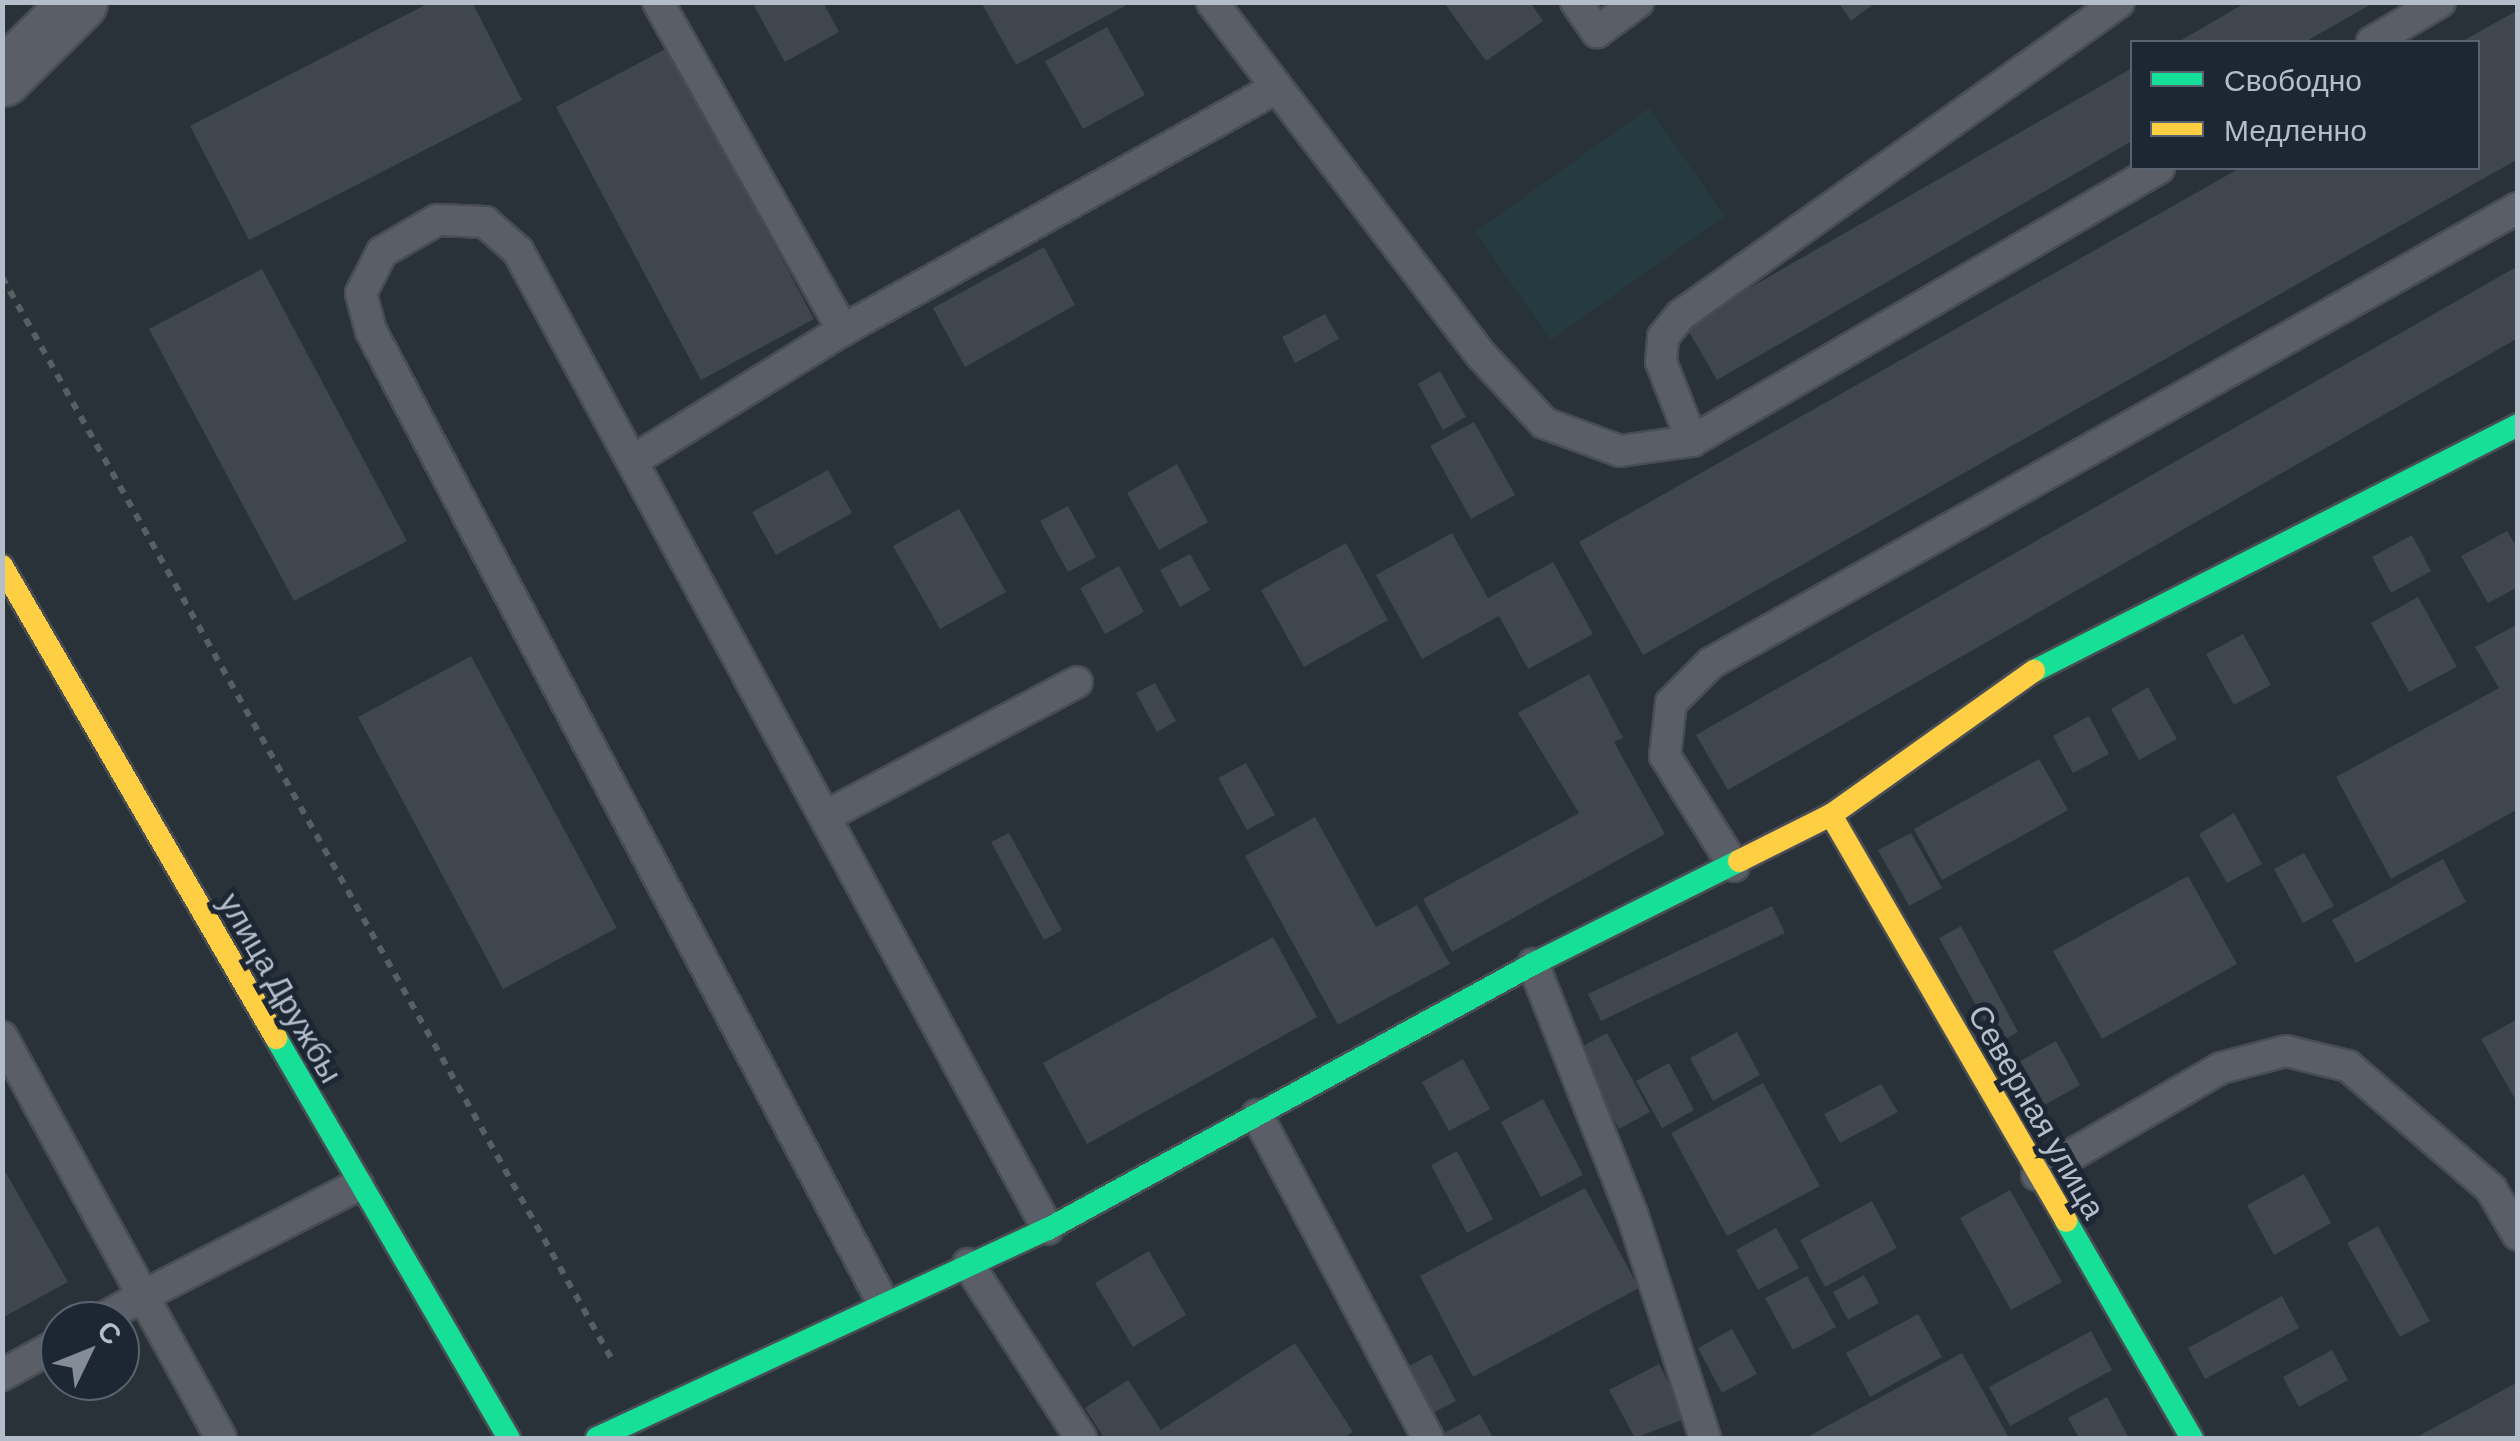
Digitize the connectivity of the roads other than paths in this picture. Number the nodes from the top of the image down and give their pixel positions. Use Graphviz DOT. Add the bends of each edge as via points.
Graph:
graph roads {
  1 [pos="79,2"];
  2 [pos="658,2"];
  3 [pos="1212,2"];
  4 [pos="1576,2"];
  5 [pos="1638,2"];
  6 [pos="2119,2"];
  7 [pos="2440,2"];
  8 [pos="2375,40"];
  9 [pos="2,78"];
  10 [pos="1274,89"];
  11 [pos="2156,170"];
  12 [pos="2518,208"];
  13 [pos="842,330"];
  14 [pos="2516,429"];
  15 [pos="1692,441"];
  16 [pos="634,460"];
  17 [pos="2,566"];
  18 [pos="1077,682"];
  19 [pos="828,815"];
  20 [pos="1831,815"];
  21 [pos="1734,866"];
  22 [pos="1533,964"];
  23 [pos="2,1037"];
  24 [pos="1257,1115"];
  25 [pos="2038,1175"];
  26 [pos="358,1185"];
  27 [pos="1048,1229"];
  28 [pos="2518,1235"];
  29 [pos="968,1264"];
  30 [pos="143,1296"];
  31 [pos="134,1301"];
  32 [pos="882,1301"];
  33 [pos="40,1354"];
  34 [pos="2,1375"];
  35 [pos="220,1438"];
  36 [pos="509,1438"];
  37 [pos="597,1438"];
  38 [pos="1081,1438"];
  39 [pos="1428,1438"];
  40 [pos="1703,1438"];
  41 [pos="2192,1438"];
  1 -- 9 [label="street"];
  2 -- 13 [label="lane"];
  3 -- 10 [label="lane"];
  4 -- 5 [label="lane" via="1597,32"];
  6 -- 15 [label="lane" via="1680,315 1663,337 1661,362"];
  7 -- 8 [label="lane"];
  10 -- 13 [label="lane"];
  10 -- 15 [label="lane" via="1482,356 1544,423 1620,450"];
  11 -- 15 [label="lane"];
  12 -- 21 [label="lane" via="1710,663 1671,703 1665,756"];
  13 -- 16 [label="lane"];
  14 -- 20 [label="street" via="2031,673"];
  16 -- 19 [label="lane"];
  16 -- 32 [label="lane" via="518,251 485,222 437,220 382,252 361,293 372,331"];
  17 -- 26 [label="street, улица Дружбы"];
  18 -- 19 [label="lane"];
  19 -- 27 [label="lane"];
  20 -- 21 [label="street"];
  20 -- 25 [label="street, Северная улица"];
  21 -- 22 [label="street"];
  22 -- 24 [label="street"];
  22 -- 40 [label="lane" via="1632,1214"];
  23 -- 30 [label="lane"];
  24 -- 27 [label="street"];
  24 -- 39 [label="lane"];
  25 -- 28 [label="lane" via="2221,1068 2286,1050 2348,1066 2491,1189"];
  25 -- 41 [label="street, Северная улица"];
  26 -- 30 [label="lane"];
  26 -- 36 [label="street, улица Дружбы"];
  27 -- 29 [label="street"];
  29 -- 32 [label="street"];
  29 -- 38 [label="lane"];
  30 -- 31 [label="lane"];
  30 -- 35 [label="lane"];
  32 -- 37 [label="street"];
  33 -- 34 [label="lane"];
}
